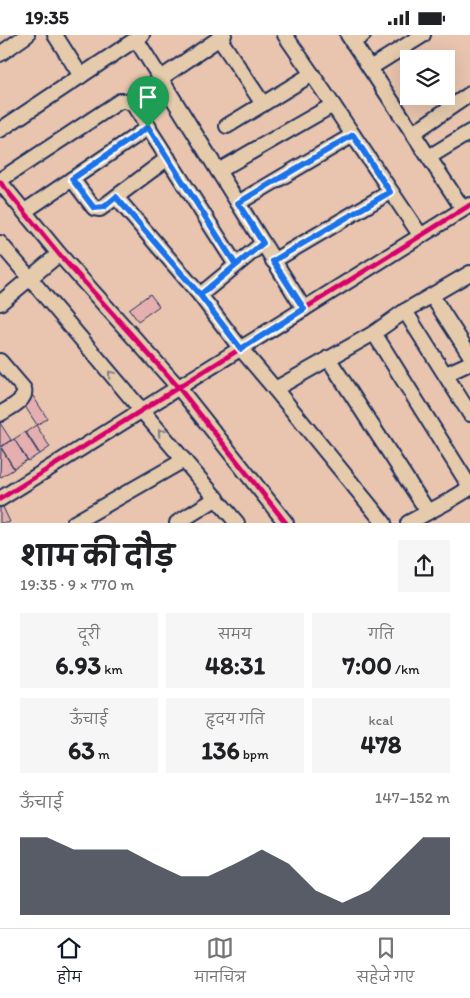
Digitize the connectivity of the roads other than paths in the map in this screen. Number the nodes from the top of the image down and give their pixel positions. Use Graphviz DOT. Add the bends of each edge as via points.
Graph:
graph roads {
  1 [pos="27,35"];
  2 [pos="55,35"];
  3 [pos="285,35"];
  4 [pos="422,35"];
  5 [pos="139,37"];
  6 [pos="222,37"];
  7 [pos="354,37"];
  8 [pos="0,54"];
  9 [pos="370,68"];
  10 [pos="312,75"];
  11 [pos="81,76"];
  12 [pos="161,78"];
  13 [pos="470,94"];
  14 [pos="263,104"];
  15 [pos="333,105"];
  16 [pos="226,125"];
  17 [pos="148,127"];
  18 [pos="0,130"];
  19 [pos="470,132"];
  20 [pos="413,133"];
  21 [pos="353,135"];
  22 [pos="429,157"];
  23 [pos="168,158"];
  24 [pos="218,171"];
  25 [pos="72,179"];
  26 [pos="0,181"];
  27 [pos="390,192"];
  28 [pos="116,197"];
  29 [pos="238,203"];
  30 [pos="467,207"];
  31 [pos="25,211"];
  32 [pos="421,236"];
  33 [pos="0,243"];
  34 [pos="263,243"];
  35 [pos="59,254"];
  36 [pos="273,261"];
  37 [pos="236,265"];
  38 [pos="470,273"];
  39 [pos="30,278"];
  40 [pos="200,295"];
  41 [pos="432,296"];
  42 [pos="0,303"];
  43 [pos="304,309"];
  44 [pos="406,311"];
  45 [pos="374,333"];
  46 [pos="241,349"];
  47 [pos="470,355"];
  48 [pos="328,359"];
  49 [pos="0,361"];
  50 [pos="470,363"];
  51 [pos="446,374"];
  52 [pos="179,388"];
  53 [pos="275,389"];
  54 [pos="142,411"];
  55 [pos="0,414"];
  56 [pos="470,414"];
  57 [pos="184,460"];
  58 [pos="470,487"];
  59 [pos="0,499"];
  60 [pos="217,499"];
  61 [pos="428,512"];
  62 [pos="185,521"];
  63 [pos="74,523"];
  64 [pos="238,523"];
  65 [pos="286,523"];
  66 [pos="384,523"];
  67 [pos="408,523"];
  1 -- 8 [label="street"];
  2 -- 11 [label="street"];
  3 -- 10 [label="street"];
  4 -- 9 [label="street"];
  5 -- 11 [label="street"];
  5 -- 12 [label="street"];
  6 -- 12 [label="street"];
  6 -- 14 [label="street"];
  7 -- 9 [label="street"];
  9 -- 20 [label="street"];
  10 -- 14 [label="street"];
  10 -- 15 [label="street"];
  11 -- 18 [label="street"];
  12 -- 24 [label="street"];
  13 -- 20 [label="street"];
  14 -- 16 [label="street"];
  15 -- 21 [label="street"];
  15 -- 24 [label="street"];
  17 -- 23 [label="street"];
  17 -- 25 [label="street"];
  17 -- 26 [label="street" via="133,104 120,101"];
  19 -- 22 [label="street"];
  20 -- 22 [label="street"];
  21 -- 27 [label="street"];
  21 -- 29 [label="street"];
  22 -- 30 [label="street"];
  23 -- 28 [label="street"];
  23 -- 37 [label="street"];
  24 -- 29 [label="street"];
  25 -- 28 [label="street" via="94,208 104,207"];
  25 -- 31 [label="street"];
  26 -- 31 [label="street"];
  27 -- 32 [label="street"];
  27 -- 36 [label="street"];
  28 -- 40 [label="street"];
  29 -- 34 [label="street"];
  30 -- 32 [label="street"];
  31 -- 35 [label="street"];
  32 -- 43 [label="street"];
  33 -- 39 [label="street"];
  34 -- 36 [label="street"];
  34 -- 37 [label="street"];
  35 -- 39 [label="street"];
  35 -- 52 [label="street"];
  36 -- 43 [label="street"];
  37 -- 40 [label="street"];
  38 -- 41 [label="street"];
  39 -- 42 [label="street"];
  54 -- 39 [label="street, one-way"];
  40 -- 46 [label="street"];
  41 -- 44 [label="street"];
  41 -- 47 [label="street"];
  43 -- 46 [label="street"];
  44 -- 45 [label="street"];
  44 -- 51 [label="street"];
  45 -- 48 [label="street"];
  45 -- 58 [label="street"];
  46 -- 52 [label="street"];
  46 -- 53 [label="street"];
  48 -- 53 [label="street"];
  48 -- 61 [label="street"];
  49 -- 55 [label="street" via="27,395"];
  50 -- 51 [label="street"];
  51 -- 56 [label="street"];
  52 -- 54 [label="street"];
  52 -- 65 [label="street"];
  53 -- 66 [label="street"];
  57 -- 54 [label="street, one-way"];
  54 -- 59 [label="street"];
  57 -- 60 [label="street"];
  57 -- 63 [label="street"];
  58 -- 61 [label="street"];
  60 -- 62 [label="street"];
  60 -- 64 [label="street"];
  61 -- 67 [label="street"];
}
